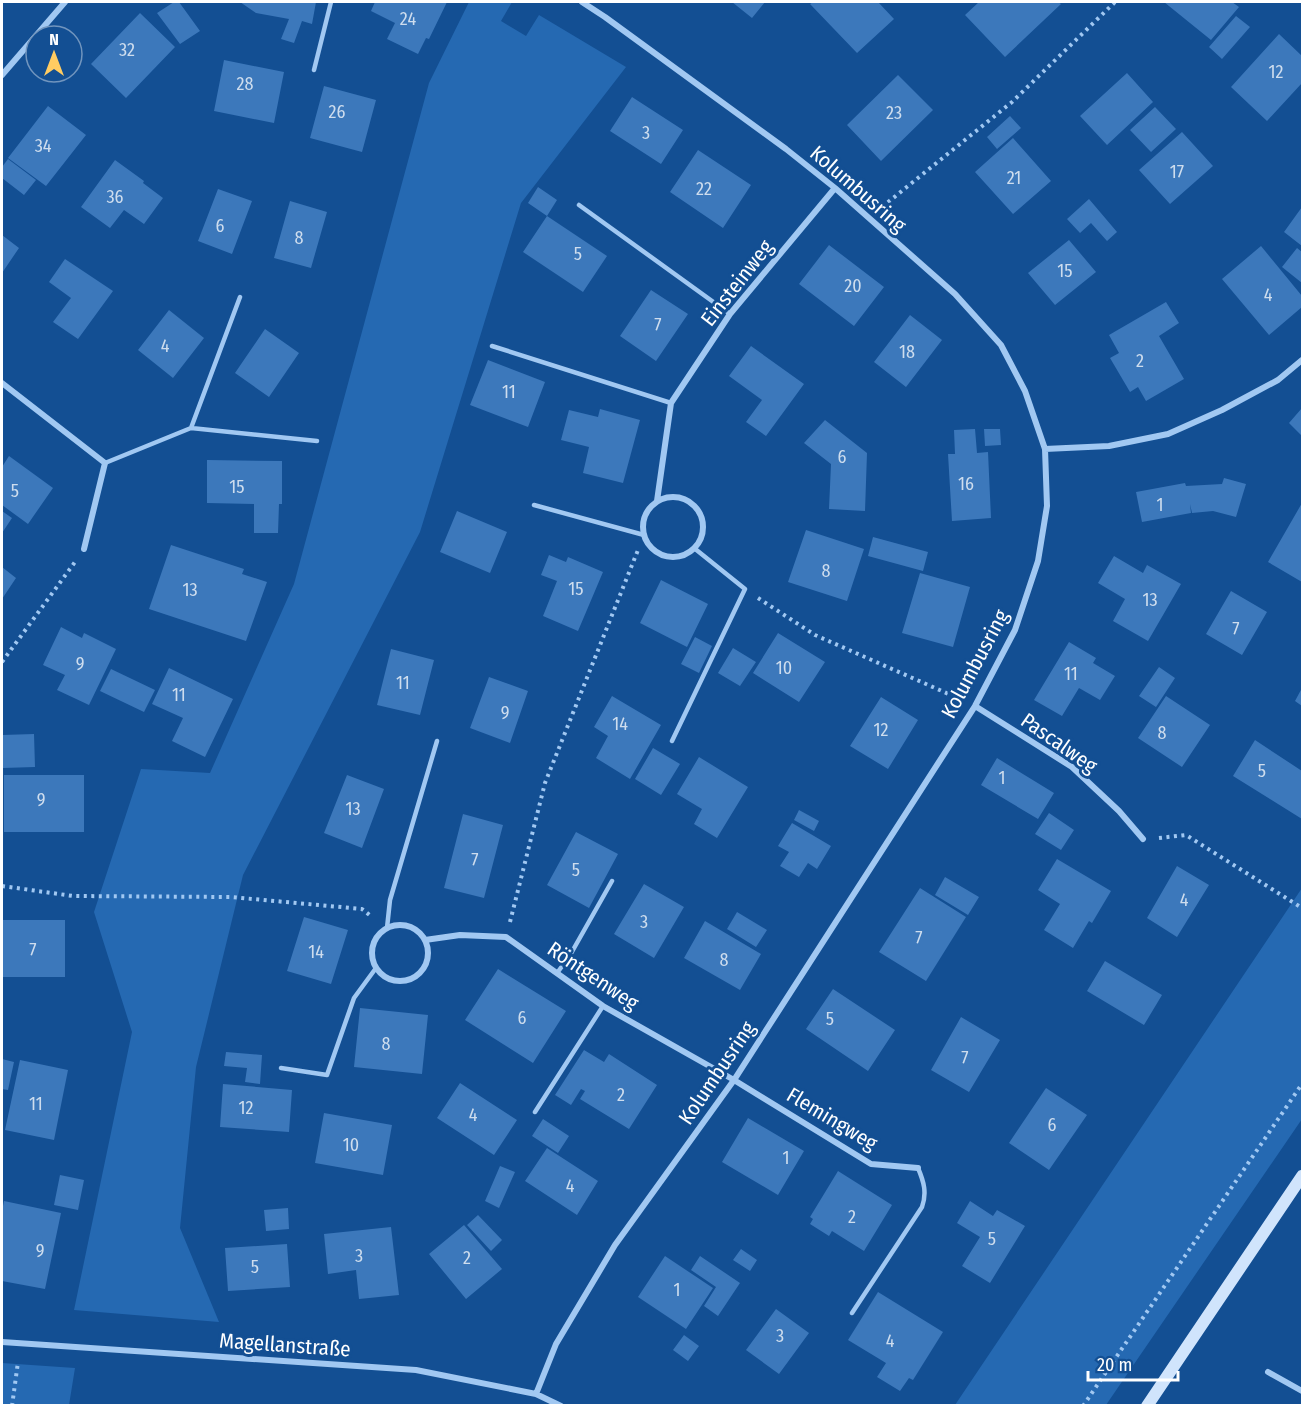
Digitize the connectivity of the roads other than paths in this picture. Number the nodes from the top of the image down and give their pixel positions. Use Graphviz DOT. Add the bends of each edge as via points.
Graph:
graph roads {
  1 [pos="331,2"];
  2 [pos="582,2"];
  3 [pos="61,3"];
  4 [pos="314,70"];
  5 [pos="2,75"];
  6 [pos="835,188"];
  7 [pos="579,205"];
  8 [pos="240,297"];
  9 [pos="730,314"];
  10 [pos="492,346"];
  11 [pos="1302,360"];
  12 [pos="2,383"];
  13 [pos="671,403"];
  14 [pos="191,428"];
  15 [pos="317,441"];
  16 [pos="1045,449"];
  17 [pos="105,463"];
  18 [pos="657,501"];
  19 [pos="534,505"];
  20 [pos="644,535"];
  21 [pos="694,548"];
  22 [pos="84,549"];
  23 [pos="975,706"];
  24 [pos="436,741"];
  25 [pos="672,741"];
  26 [pos="1143,839"];
  27 [pos="612,881"];
  28 [pos="387,928"];
  29 [pos="425,940"];
  30 [pos="376,968"];
  31 [pos="557,973"];
  32 [pos="603,1006"];
  33 [pos="280,1068"];
  34 [pos="734,1080"];
  35 [pos="535,1112"];
  36 [pos="918,1168"];
  37 [pos="1302,1176"];
  38 [pos="852,1313"];
  39 [pos="2,1342"];
  40 [pos="1268,1372"];
  41 [pos="1302,1391"];
  42 [pos="536,1394"];
  43 [pos="561,1406"];
  44 [pos="1147,1406"];
  1 -- 4 [label="lane"];
  2 -- 6 [label="street, Kolumbusring"];
  3 -- 5 [label="street"];
  6 -- 9 [label="street, Einsteinweg"];
  6 -- 16 [label="street, Kolumbusring" via="955,294 1001,345 1025,391"];
  7 -- 9 [label="lane"];
  8 -- 14 [label="lane"];
  9 -- 13 [label="street, Einsteinweg"];
  10 -- 13 [label="lane"];
  11 -- 16 [label="street" via="1278,380 1168,434 1109,446"];
  12 -- 17 [label="street"];
  13 -- 18 [label="street, Einsteinweg"];
  14 -- 15 [label="lane"];
  14 -- 17 [label="lane"];
  16 -- 23 [label="street, Kolumbusring" via="1047,506 1038,561 1015,630"];
  17 -- 22 [label="street"];
  18 -- 20 [label="street, Einsteinweg" via="645,516"];
  18 -- 21 [label="street" via="685,499 699,512 703,531"];
  19 -- 20 [label="lane"];
  20 -- 21 [label="street" via="656,552 666,556 676,557"];
  21 -- 25 [label="lane" via="745,590"];
  23 -- 26 [label="street, Pascalweg" via="1072,767"];
  23 -- 34 [label="street, Kolumbusring"];
  24 -- 28 [label="lane" via="390,900"];
  27 -- 31 [label="lane"];
  28 -- 29 [label="street" via="404,925"];
  28 -- 30 [label="street" via="374,941 372,959"];
  29 -- 30 [label="street" via="428,959 418,975 391,980"];
  29 -- 31 [label="street, Röntgenweg" via="460,935 506,937"];
  30 -- 33 [label="lane" via="354,998 327,1075"];
  31 -- 32 [label="street, Röntgenweg"];
  32 -- 34 [label="street, Röntgenweg"];
  32 -- 35 [label="lane"];
  34 -- 36 [label="street, Flemingweg" via="871,1164"];
  34 -- 42 [label="street, Kolumbusring" via="615,1245 556,1344"];
  36 -- 38 [label="lane" via="925,1185 922,1207"];
  37 -- 44 [label="main road"];
  39 -- 42 [label="street, Magellanstraße" via="416,1370"];
  40 -- 41 [label="street"];
  42 -- 43 [label="street, Magellanstraße"];
}
